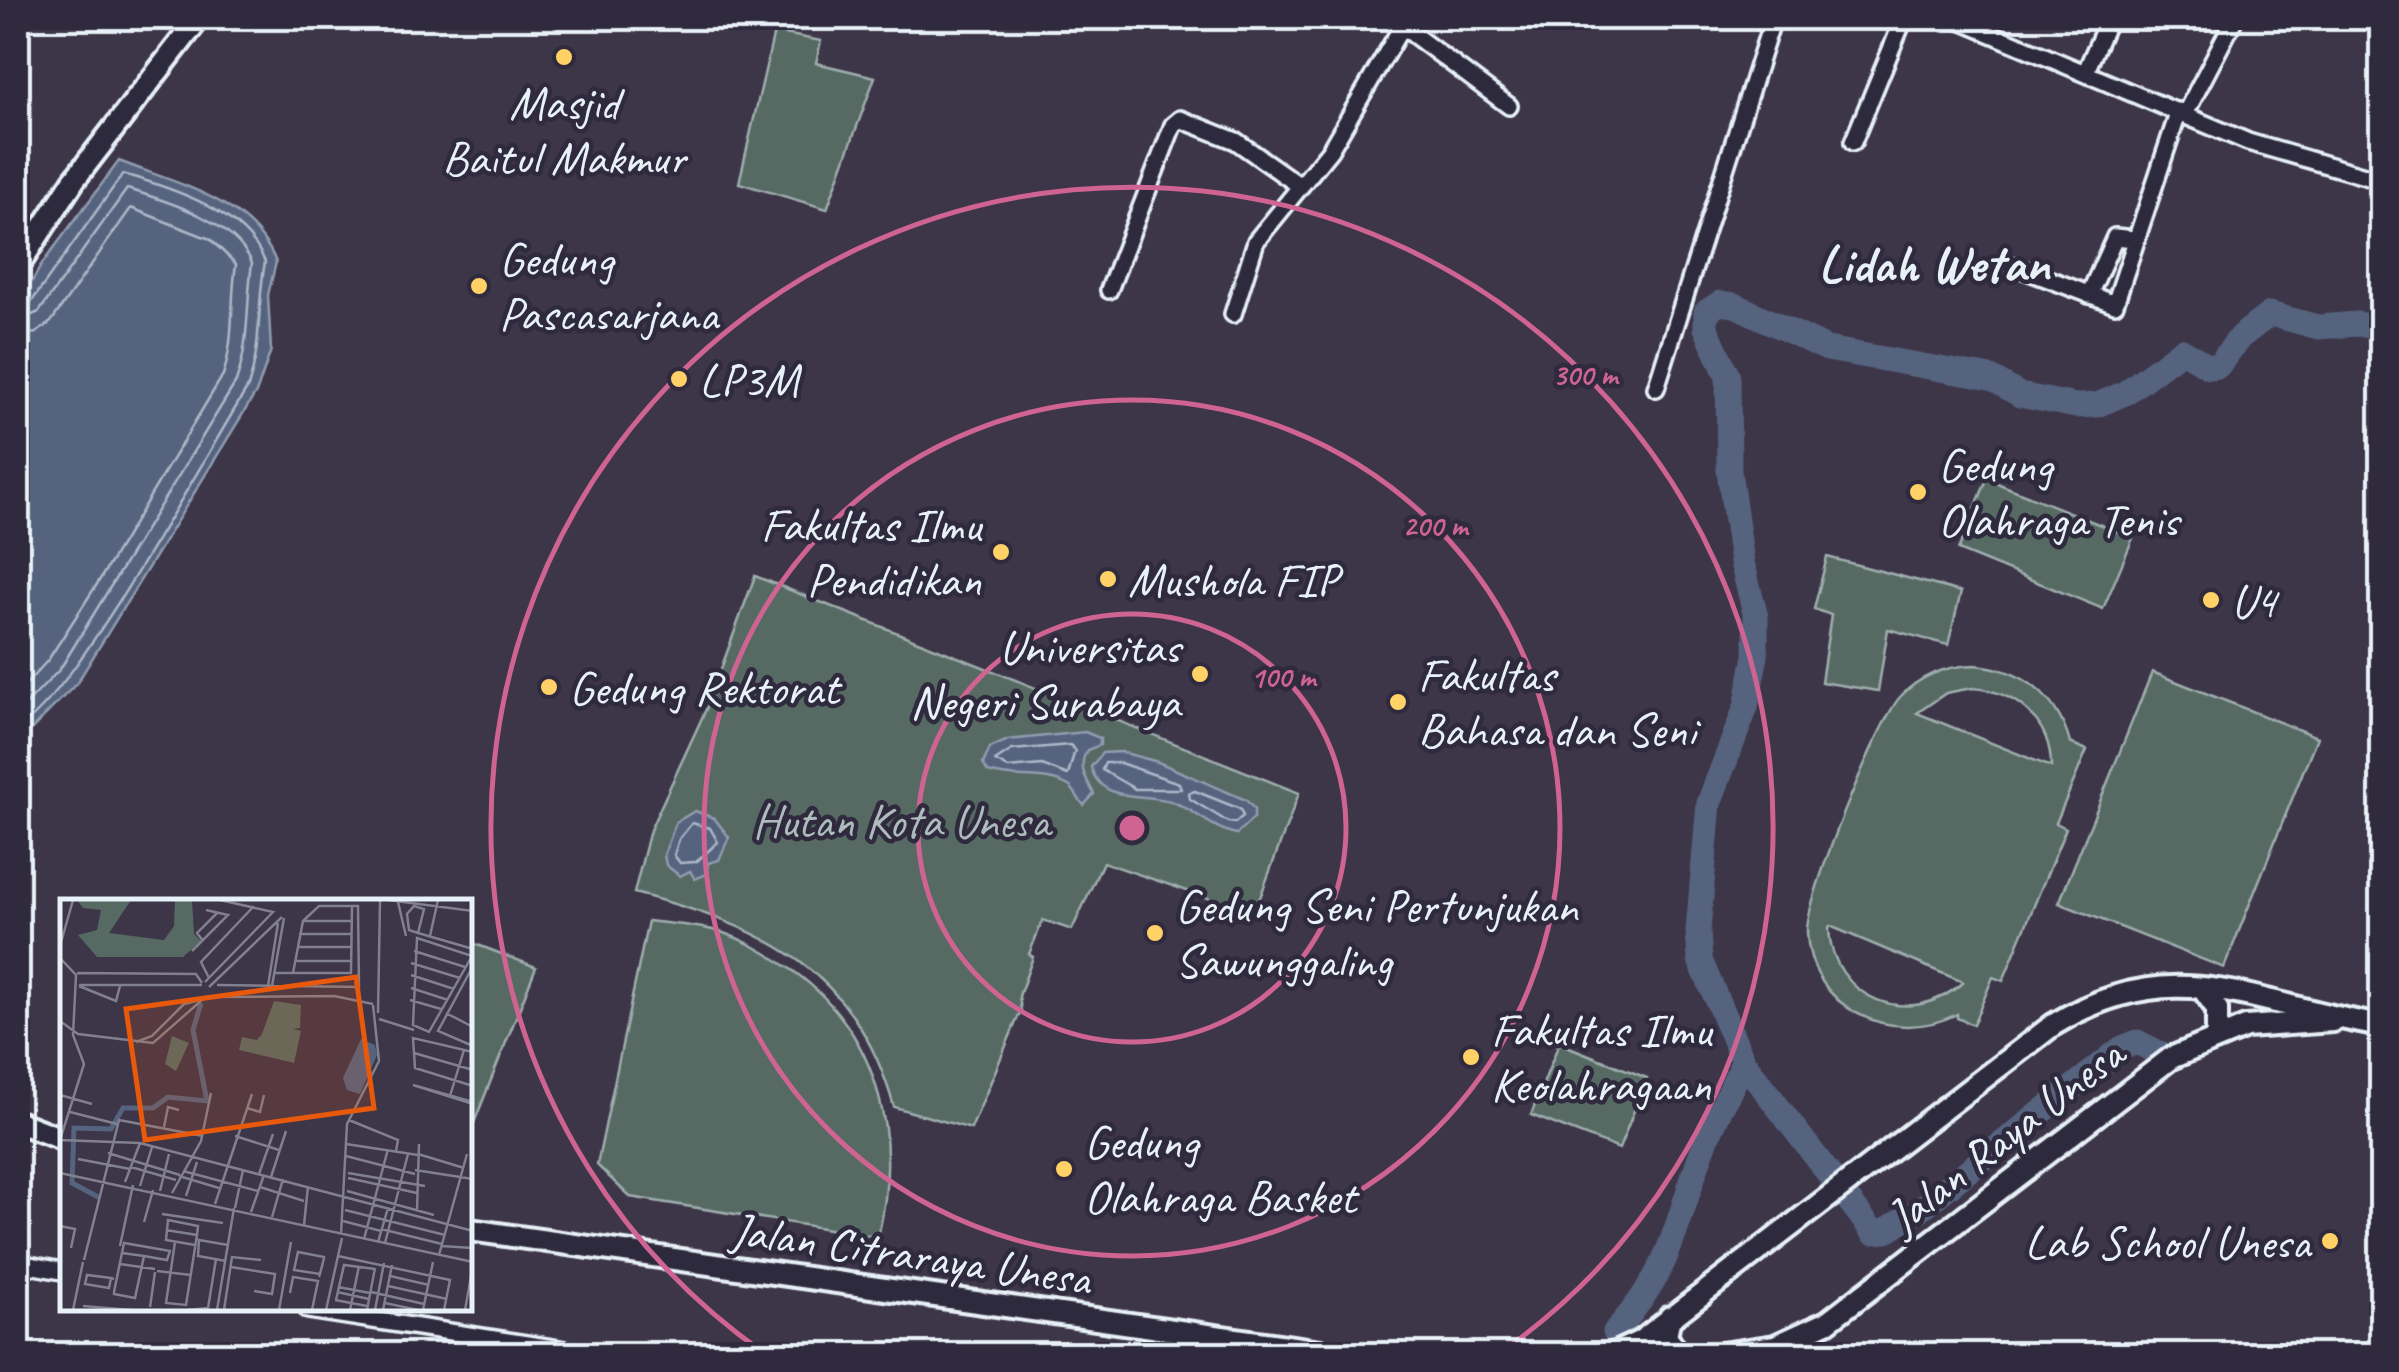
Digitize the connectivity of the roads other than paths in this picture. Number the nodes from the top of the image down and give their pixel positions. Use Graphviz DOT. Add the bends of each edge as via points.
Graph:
graph roads {
  1 [pos="199,18"];
  2 [pos="1774,18"];
  3 [pos="1904,18"];
  4 [pos="1954,18"];
  5 [pos="2109,18"];
  6 [pos="2234,18"];
  7 [pos="1404,22"];
  8 [pos="2086,72"];
  9 [pos="1509,106"];
  10 [pos="2182,112"];
  11 [pos="1853,142"];
  12 [pos="2382,181"];
  13 [pos="1300,186"];
  14 [pos="2134,239"];
  15 [pos="2003,262"];
  16 [pos="18,266"];
  17 [pos="1109,290"];
  18 [pos="2089,295"];
  19 [pos="1234,314"];
  20 [pos="1656,388"];
  21 [pos="2202,988"];
  22 [pos="2350,1021"];
  23 [pos="2382,1026"];
  24 [pos="2217,1036"];
  25 [pos="18,1122"];
  26 [pos="60,1138"];
  27 [pos="472,1230"];
  28 [pos="18,1264"];
  29 [pos="60,1270"];
  30 [pos="321,1312"];
  31 [pos="1670,1317"];
  32 [pos="592,1354"];
  33 [pos="1342,1354"];
  34 [pos="1613,1354"];
  35 [pos="1678,1354"];
  36 [pos="1722,1354"];
  1 -- 16 [label="main road" via="74,180"];
  2 -- 20 [label="street"];
  3 -- 11 [label="street"];
  4 -- 8 [label="street"];
  5 -- 8 [label="street"];
  6 -- 10 [label="street"];
  7 -- 9 [label="street"];
  7 -- 13 [label="street" via="1330,150"];
  8 -- 10 [label="street"];
  10 -- 12 [label="street" via="2248,142"];
  10 -- 14 [label="street"];
  13 -- 17 [label="street" via="1236,140 1180,119"];
  13 -- 19 [label="street" via="1256,240"];
  14 -- 18 [label="street" via="2115,237"];
  14 -- 18 [label="street" via="2116,302"];
  15 -- 18 [label="street"];
  21 -- 22 [label="main road, Jalan Raya Unesa"];
  21 -- 24 [label="main road" via="2217,1010"];
  21 -- 31 [label="main road, Jalan Raya Unesa" via="2138,988 2080,1008"];
  22 -- 23 [label="main road, Jalan Raya Unesa"];
  22 -- 24 [label="main road, Jalan Raya Unesa" via="2257,1024"];
  24 -- 36 [label="main road, Jalan Raya Unesa" via="2171,1058 1827,1322 1775,1346"];
  25 -- 26 [label="main road"];
  27 -- 33 [label="main road, Jalan Citraraya Unesa"];
  28 -- 29 [label="street"];
  30 -- 32 [label="street"];
  31 -- 34 [label="main road, Jalan Raya Unesa"];
  31 -- 35 [label="main road" via="1666,1335"];
}
